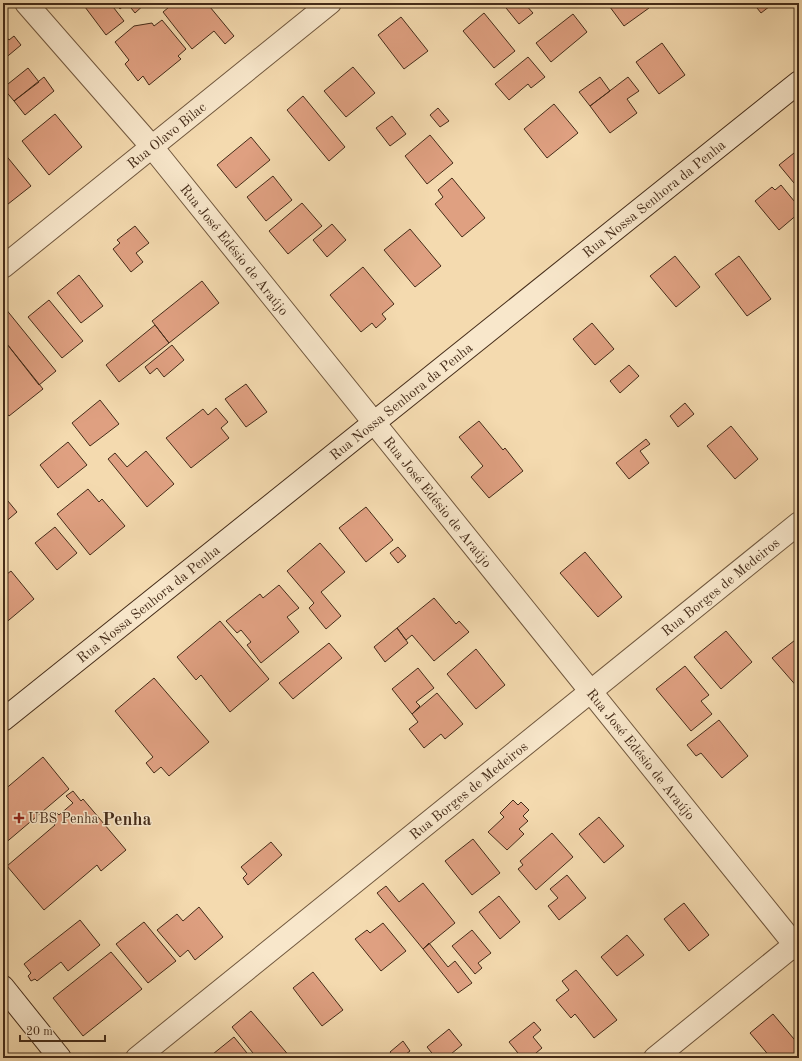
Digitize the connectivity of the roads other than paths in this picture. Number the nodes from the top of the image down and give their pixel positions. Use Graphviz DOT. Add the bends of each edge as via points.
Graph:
graph roads {
  1 [pos="26,3"];
  2 [pos="330,3"];
  3 [pos="799,82"];
  4 [pos="152,147"];
  5 [pos="3,267"];
  6 [pos="374,422"];
  7 [pos="799,523"];
  8 [pos="591,691"];
  9 [pos="3,720"];
  10 [pos="798,945"];
  11 [pos="3,987"];
  12 [pos="60,1058"];
  13 [pos="137,1058"];
  14 [pos="655,1058"];
  1 -- 4 [label="street, Rua José Edésio de Araújo"];
  2 -- 4 [label="street, Rua Olavo Bilac"];
  3 -- 6 [label="street, Rua Nossa Senhora da Penha"];
  4 -- 5 [label="street, Rua Olavo Bilac"];
  4 -- 6 [label="street, Rua José Edésio de Araújo"];
  6 -- 8 [label="street, Rua José Edésio de Araújo"];
  6 -- 9 [label="street, Rua Nossa Senhora da Penha"];
  7 -- 8 [label="street, Rua Borges de Medeiros"];
  8 -- 10 [label="street, Rua José Edésio de Araújo"];
  8 -- 13 [label="street, Rua Borges de Medeiros"];
  10 -- 14 [label="street"];
  11 -- 12 [label="street"];
}
